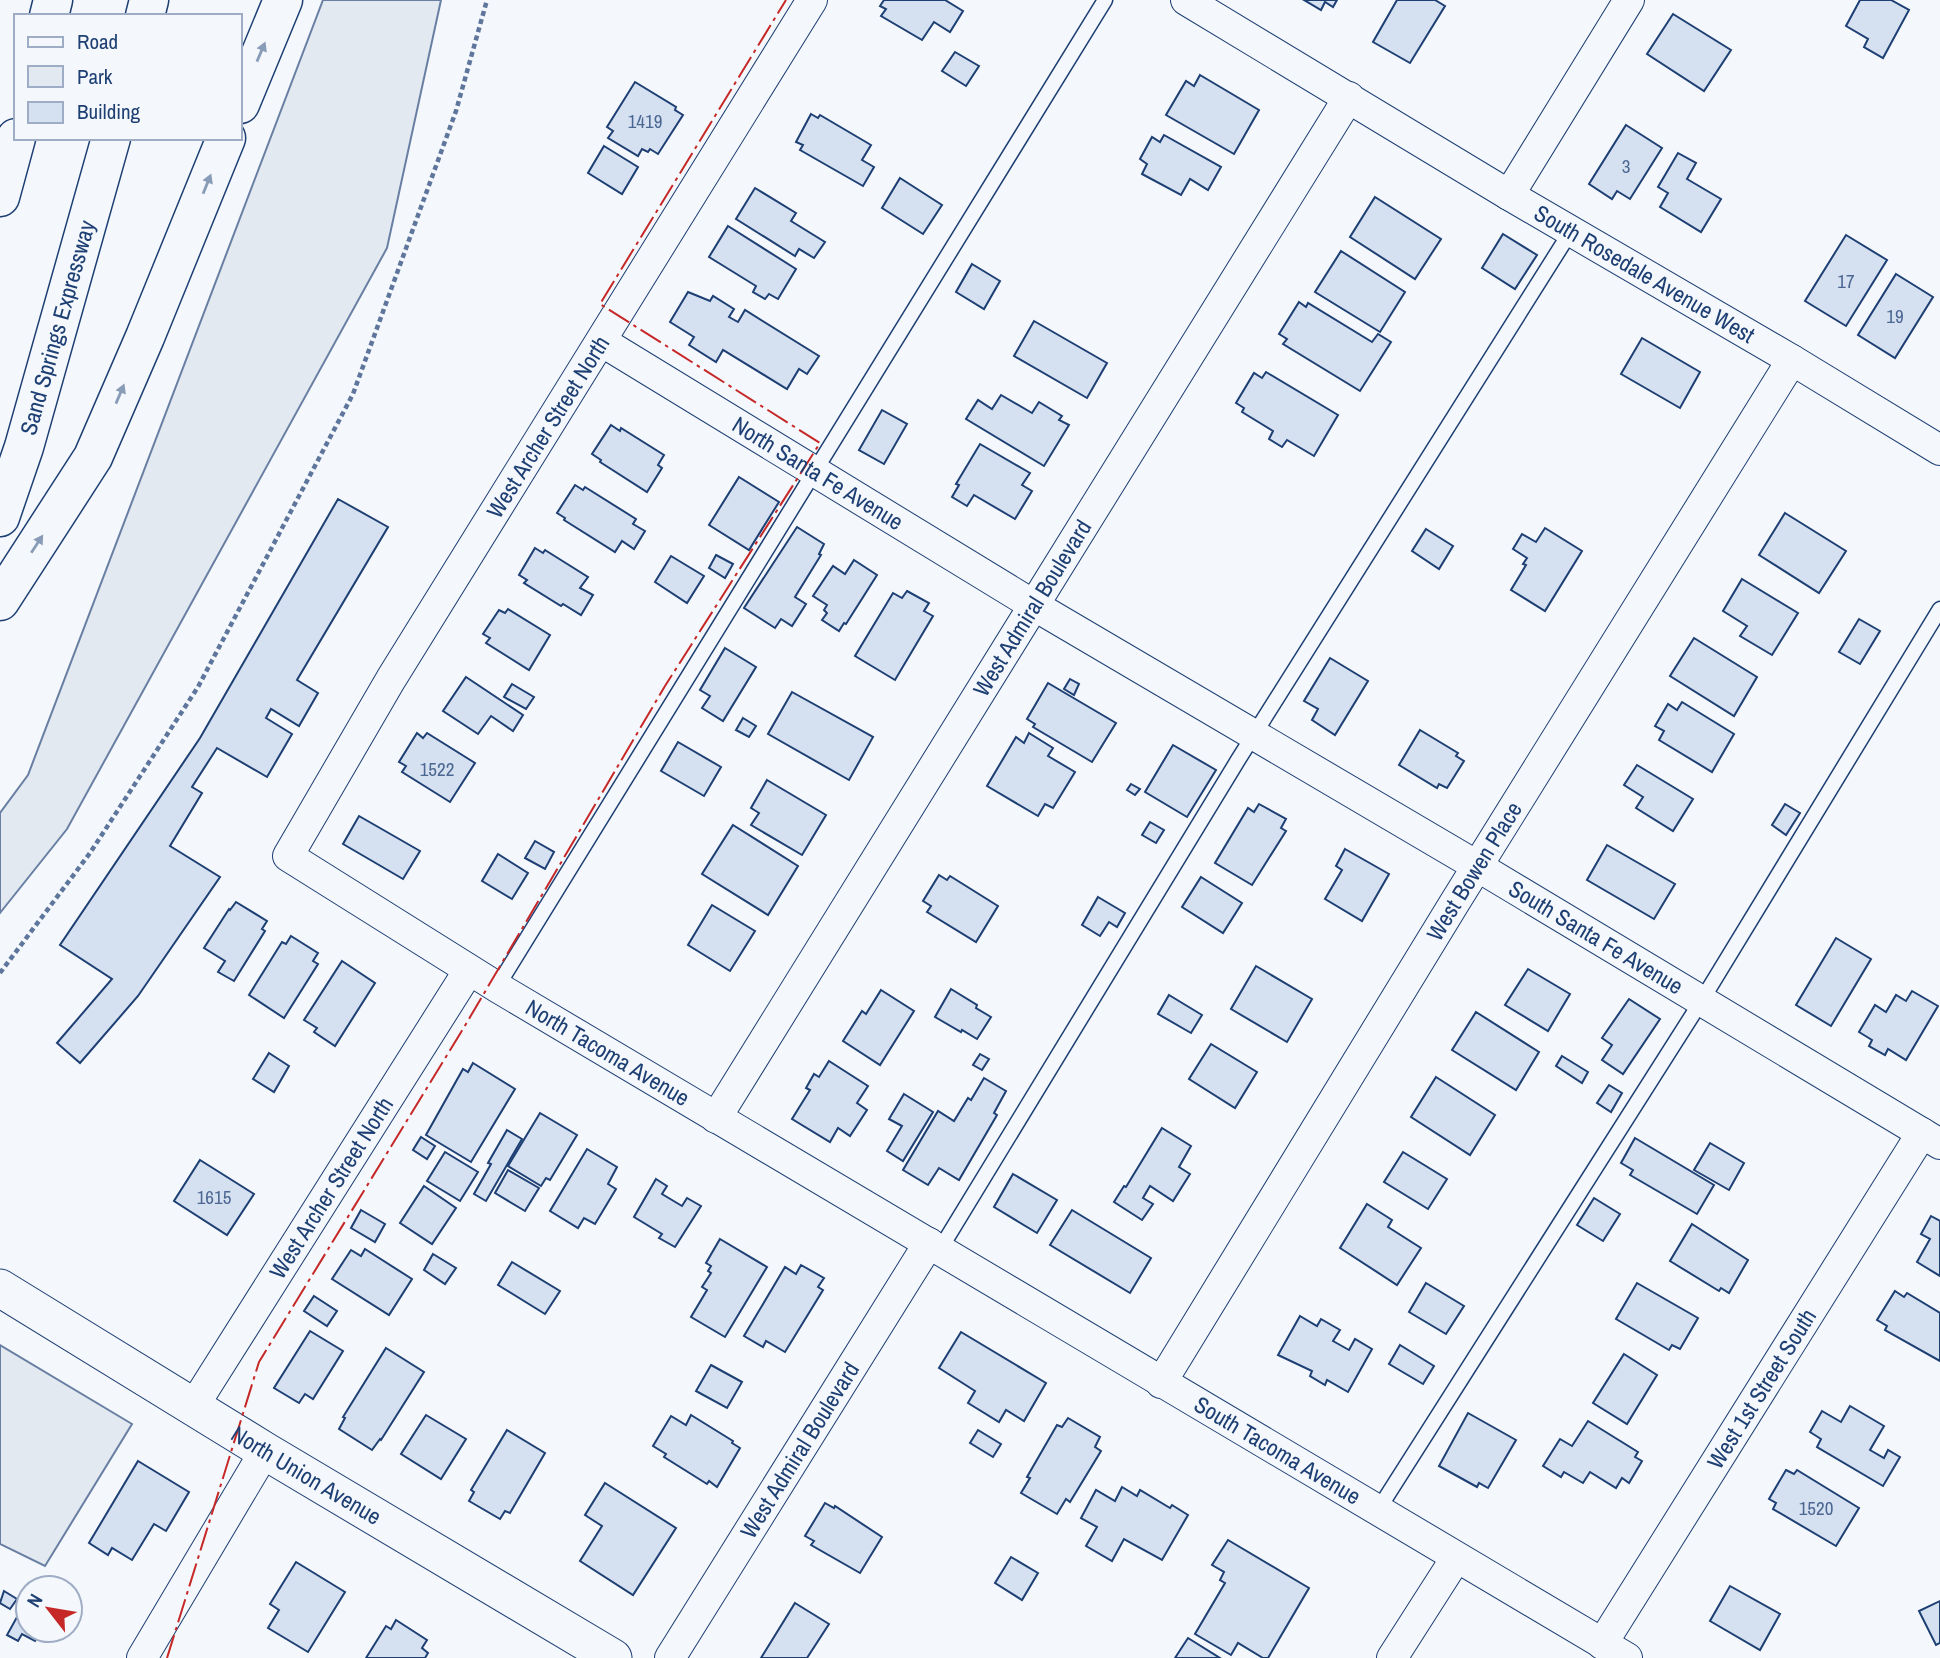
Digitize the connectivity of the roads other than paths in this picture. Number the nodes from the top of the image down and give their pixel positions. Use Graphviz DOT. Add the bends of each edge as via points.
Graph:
graph roads {
  1 [pos="283,0"];
  2 [pos="812,0"];
  3 [pos="1105,0"];
  4 [pos="1186,0"];
  5 [pos="1629,0"];
  6 [pos="1349,97"];
  7 [pos="242,99"];
  8 [pos="15,140"];
  9 [pos="110,140"];
  10 [pos="225,140"];
  11 [pos="1509,195"];
  12 [pos="0,197"];
  13 [pos="1571,231"];
  14 [pos="601,341"];
  15 [pos="1792,360"];
  16 [pos="1940,450"];
  17 [pos="815,473"];
  18 [pos="0,517"];
  19 [pos="0,601"];
  20 [pos="1035,606"];
  21 [pos="1940,609"];
  22 [pos="1254,735"];
  23 [pos="288,856"];
  24 [pos="1477,866"];
  25 [pos="469,970"];
  26 [pos="497,987"];
  27 [pos="1702,1000"];
  28 [pos="716,1118"];
  29 [pos="1931,1138"];
  30 [pos="934,1247"];
  31 [pos="0,1288"];
  32 [pos="1161,1383"];
  33 [pos="193,1407"];
  34 [pos="265,1451"];
  35 [pos="1378,1510"];
  36 [pos="1456,1558"];
  37 [pos="1614,1651"];
  38 [pos="142,1658"];
  39 [pos="613,1658"];
  40 [pos="670,1658"];
  41 [pos="1392,1658"];
  7 -- 1 [label="highway, one-way"];
  2 -- 14 [label="street, West Archer Street North"];
  3 -- 17 [label="lane"];
  4 -- 6 [label="street, South Rosedale Avenue West"];
  5 -- 11 [label="street"];
  6 -- 11 [label="street, South Rosedale Avenue West"];
  6 -- 20 [label="street, West Admiral Boulevard"];
  8 -- 12 [label="highway"];
  9 -- 18 [label="highway, Sand Springs Expressway"];
  19 -- 10 [label="highway, one-way" via="93,457"];
  11 -- 13 [label="street, South Rosedale Avenue West"];
  13 -- 15 [label="street, South Rosedale Avenue West"];
  13 -- 22 [label="lane"];
  14 -- 17 [label="street, North Santa Fe Avenue"];
  14 -- 23 [label="street, West Archer Street North" via="391,679"];
  15 -- 16 [label="street, South Rosedale Avenue West"];
  15 -- 24 [label="street, West Bowen Place"];
  17 -- 20 [label="street, North Santa Fe Avenue"];
  17 -- 26 [label="lane"];
  20 -- 22 [label="street, South Santa Fe Avenue"];
  20 -- 28 [label="street, West Admiral Boulevard"];
  21 -- 27 [label="lane"];
  22 -- 24 [label="street, South Santa Fe Avenue"];
  22 -- 30 [label="lane"];
  23 -- 25 [label="street, North Tacoma Avenue"];
  24 -- 27 [label="street, South Santa Fe Avenue"];
  24 -- 32 [label="street, West Bowen Place"];
  25 -- 26 [label="street, North Tacoma Avenue"];
  25 -- 33 [label="street, West Archer Street North"];
  26 -- 28 [label="street, North Tacoma Avenue"];
  27 -- 29 [label="street, South Santa Fe Avenue"];
  27 -- 35 [label="lane"];
  28 -- 30 [label="street, North Tacoma Avenue"];
  29 -- 37 [label="street, West 1st Street South"];
  30 -- 32 [label="street, South Tacoma Avenue"];
  30 -- 40 [label="street, West Admiral Boulevard"];
  31 -- 33 [label="street, North Union Avenue"];
  32 -- 35 [label="street, South Tacoma Avenue"];
  33 -- 34 [label="street, North Union Avenue"];
  34 -- 38 [label="street"];
  34 -- 39 [label="street, North Union Avenue"];
  35 -- 36 [label="street, South Tacoma Avenue"];
  36 -- 37 [label="street, South Tacoma Avenue"];
  36 -- 41 [label="street"];
}
